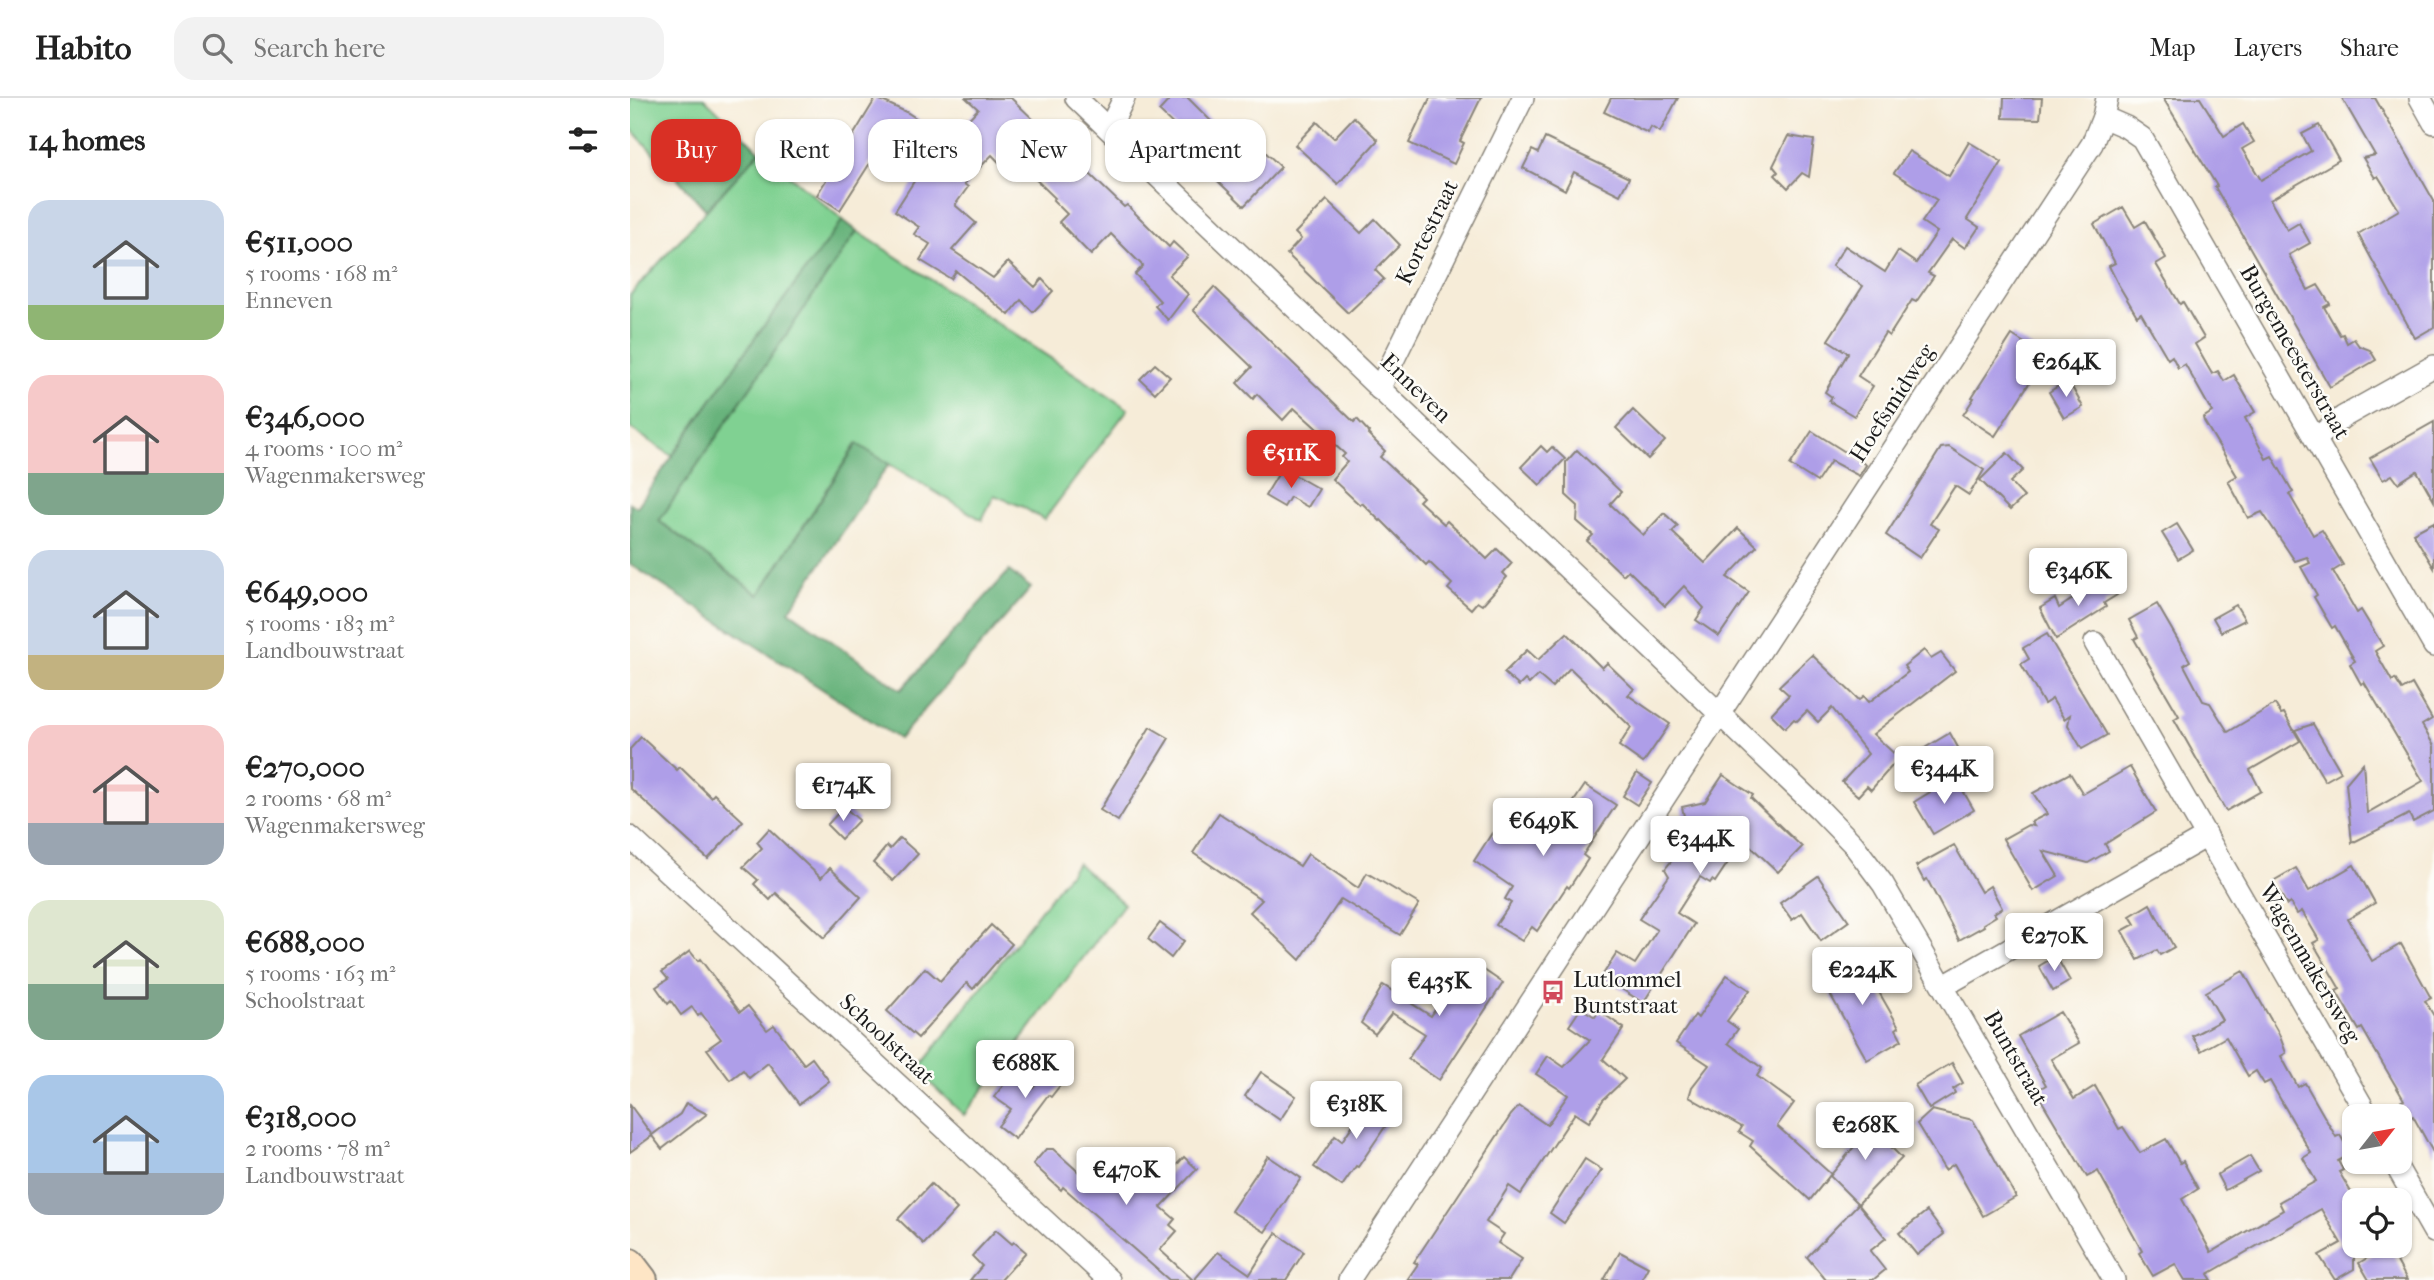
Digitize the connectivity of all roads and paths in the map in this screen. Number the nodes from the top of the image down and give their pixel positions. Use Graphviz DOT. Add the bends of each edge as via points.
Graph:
graph roads {
  1 [pos="1076,98"];
  2 [pos="1124,98"];
  3 [pos="1523,98"];
  4 [pos="2420,98"];
  5 [pos="2105,107"];
  6 [pos="1114,119"];
  7 [pos="2434,122"];
  8 [pos="1105,125"];
  9 [pos="1164,182"];
  10 [pos="2434,366"];
  11 [pos="1379,389"];
  12 [pos="2315,439"];
  13 [pos="2095,643"];
  14 [pos="2434,646"];
  15 [pos="1720,716"];
  16 [pos="2207,836"];
  17 [pos="630,837"];
  18 [pos="1944,986"];
  19 [pos="2361,1104"];
  20 [pos="2401,1174"];
  21 [pos="2434,1232"];
  22 [pos="630,1263"];
  23 [pos="643,1280"];
  24 [pos="1109,1280"];
  25 [pos="1349,1280"];
  26 [pos="2114,1280"];
  1 -- 8 [label="street, Enneven"];
  2 -- 6 [label="street"];
  3 -- 11 [label="street, Kortestraat"];
  4 -- 7 [label="street"];
  5 -- 12 [label="street, Burgemeesterstraat" via="2142,138"];
  5 -- 15 [label="street, Hoefsmidweg" via="2092,144"];
  9 -- 11 [label="street, Enneven"];
  10 -- 12 [label="street" via="2343,417"];
  11 -- 15 [label="street, Enneven"];
  12 -- 14 [label="street, Burgemeesterstraat"];
  13 -- 16 [label="street, Wagenmakersweg"];
  15 -- 18 [label="street, Buntstraat" via="1853,844 1883,884"];
  15 -- 25 [label="street, Hoefsmidweg"];
  16 -- 18 [label="street"];
  16 -- 19 [label="street, Wagenmakersweg"];
  17 -- 24 [label="street, Schoolstraat"];
  18 -- 26 [label="street, Buntstraat"];
  20 -- 21 [label="street"];
  22 -- 23 [label="main road"];
}
